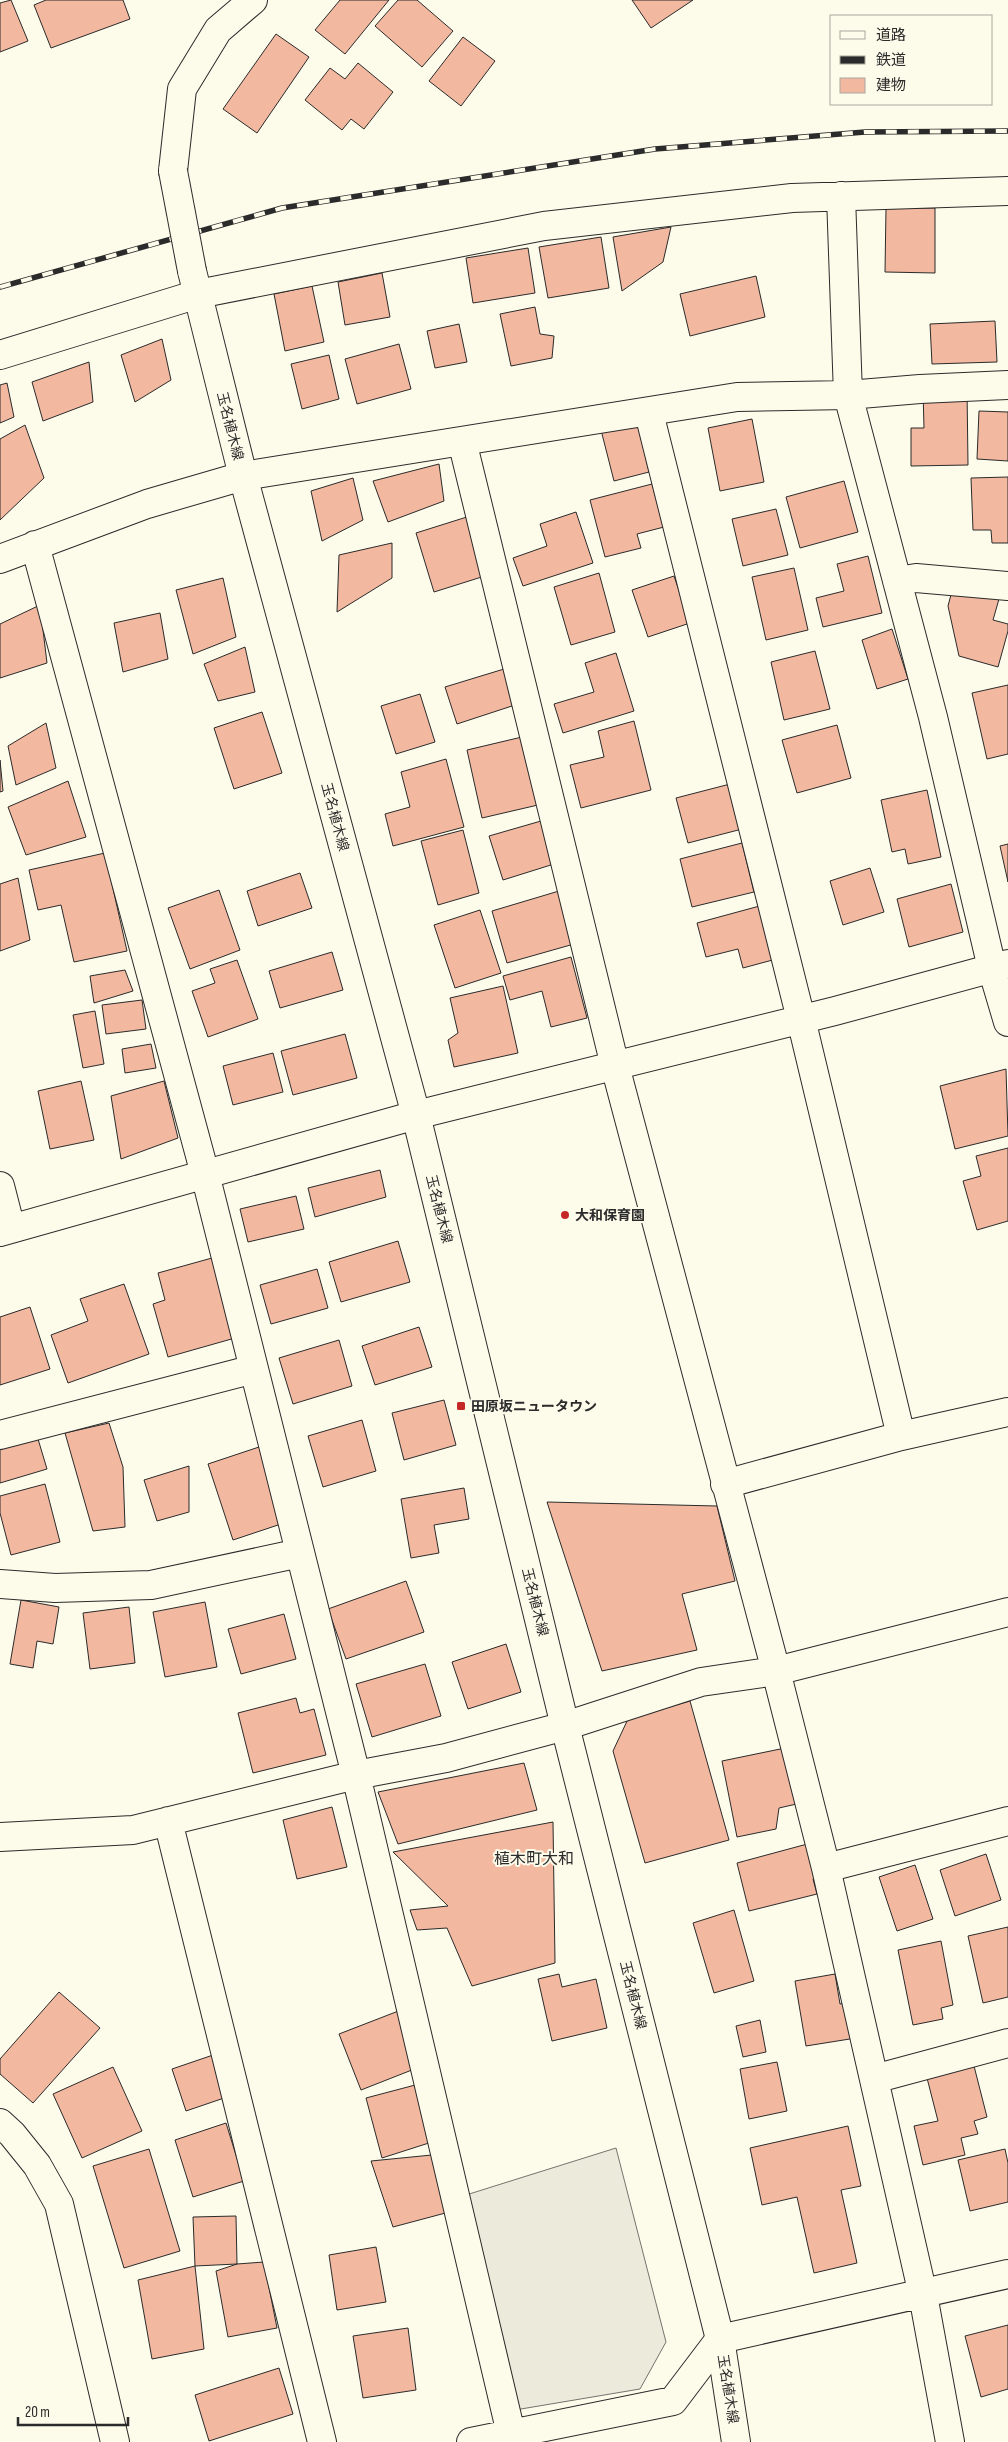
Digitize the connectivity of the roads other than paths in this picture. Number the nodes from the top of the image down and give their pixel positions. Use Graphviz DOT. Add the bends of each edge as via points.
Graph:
graph roads {
  1 [pos="253,0"];
  2 [pos="1008,191"];
  3 [pos="841,196"];
  4 [pos="195,282"];
  5 [pos="0,355"];
  6 [pos="1008,385"];
  7 [pos="848,395"];
  8 [pos="649,413"];
  9 [pos="462,441"];
  10 [pos="243,476"];
  11 [pos="35,546"];
  12 [pos="0,559"];
  13 [pos="897,580"];
  14 [pos="1008,586"];
  15 [pos="1000,966"];
  16 [pos="801,1019"];
  17 [pos="1008,1022"];
  18 [pos="615,1066"];
  19 [pos="416,1115"];
  20 [pos="205,1174"];
  21 [pos="0,1186"];
  22 [pos="6,1230"];
  23 [pos="254,1369"];
  24 [pos="1008,1412"];
  25 [pos="0,1435"];
  26 [pos="901,1436"];
  27 [pos="725,1484"];
  28 [pos="300,1553"];
  29 [pos="0,1584"];
  30 [pos="1008,1612"];
  31 [pos="776,1671"];
  32 [pos="565,1726"];
  33 [pos="356,1774"];
  34 [pos="168,1821"];
  35 [pos="1008,1821"];
  36 [pos="0,1837"];
  37 [pos="826,1868"];
  38 [pos="1008,2043"];
  39 [pos="874,2079"];
  40 [pos="0,2123"];
  41 [pos="1008,2274"];
  42 [pos="923,2295"];
  43 [pos="720,2339"];
  44 [pos="512,2438"];
  45 [pos="115,2442"];
  46 [pos="322,2442"];
  47 [pos="471,2442"];
  48 [pos="736,2442"];
  49 [pos="950,2442"];
  1 -- 4 [label="street, 玉名植木線, bridge" via="218,30 182,89 173,171"];
  2 -- 3 [label="street"];
  3 -- 4 [label="street" via="792,198 544,226"];
  3 -- 7 [label="street"];
  4 -- 5 [label="street"];
  4 -- 10 [label="street, 玉名植木線"];
  6 -- 7 [label="street"];
  7 -- 8 [label="street" via="738,397"];
  7 -- 13 [label="street"];
  8 -- 9 [label="street"];
  8 -- 16 [label="street"];
  9 -- 10 [label="street"];
  9 -- 18 [label="street"];
  10 -- 11 [label="street" via="147,504"];
  10 -- 19 [label="street, 玉名植木線"];
  11 -- 12 [label="street"];
  11 -- 20 [label="street"];
  13 -- 14 [label="street" via="916,578"];
  13 -- 15 [label="street"];
  15 -- 16 [label="street"];
  15 -- 17 [label="street"];
  16 -- 18 [label="street"];
  16 -- 26 [label="street"];
  18 -- 19 [label="street"];
  18 -- 27 [label="street"];
  19 -- 20 [label="street"];
  19 -- 32 [label="street, 玉名植木線"];
  20 -- 22 [label="street"];
  20 -- 23 [label="street"];
  21 -- 22 [label="street"];
  23 -- 25 [label="street"];
  23 -- 28 [label="street"];
  24 -- 26 [label="street"];
  26 -- 27 [label="street"];
  27 -- 31 [label="street"];
  28 -- 29 [label="street" via="150,1585 55,1588"];
  28 -- 33 [label="street"];
  30 -- 31 [label="street"];
  31 -- 32 [label="street" via="701,1682"];
  31 -- 37 [label="street"];
  32 -- 33 [label="street" via="446,1758"];
  32 -- 43 [label="street, 玉名植木線"];
  33 -- 34 [label="street"];
  33 -- 44 [label="street"];
  34 -- 36 [label="street" via="133,1830"];
  34 -- 46 [label="street"];
  35 -- 37 [label="street"];
  37 -- 39 [label="street"];
  38 -- 39 [label="street"];
  39 -- 42 [label="street"];
  40 -- 45 [label="street" via="37,2165 59,2204"];
  41 -- 42 [label="street"];
  42 -- 43 [label="street"];
  42 -- 49 [label="street"];
  43 -- 44 [label="street" via="673,2401"];
  43 -- 48 [label="street, 玉名植木線"];
  44 -- 47 [label="street"];
}
